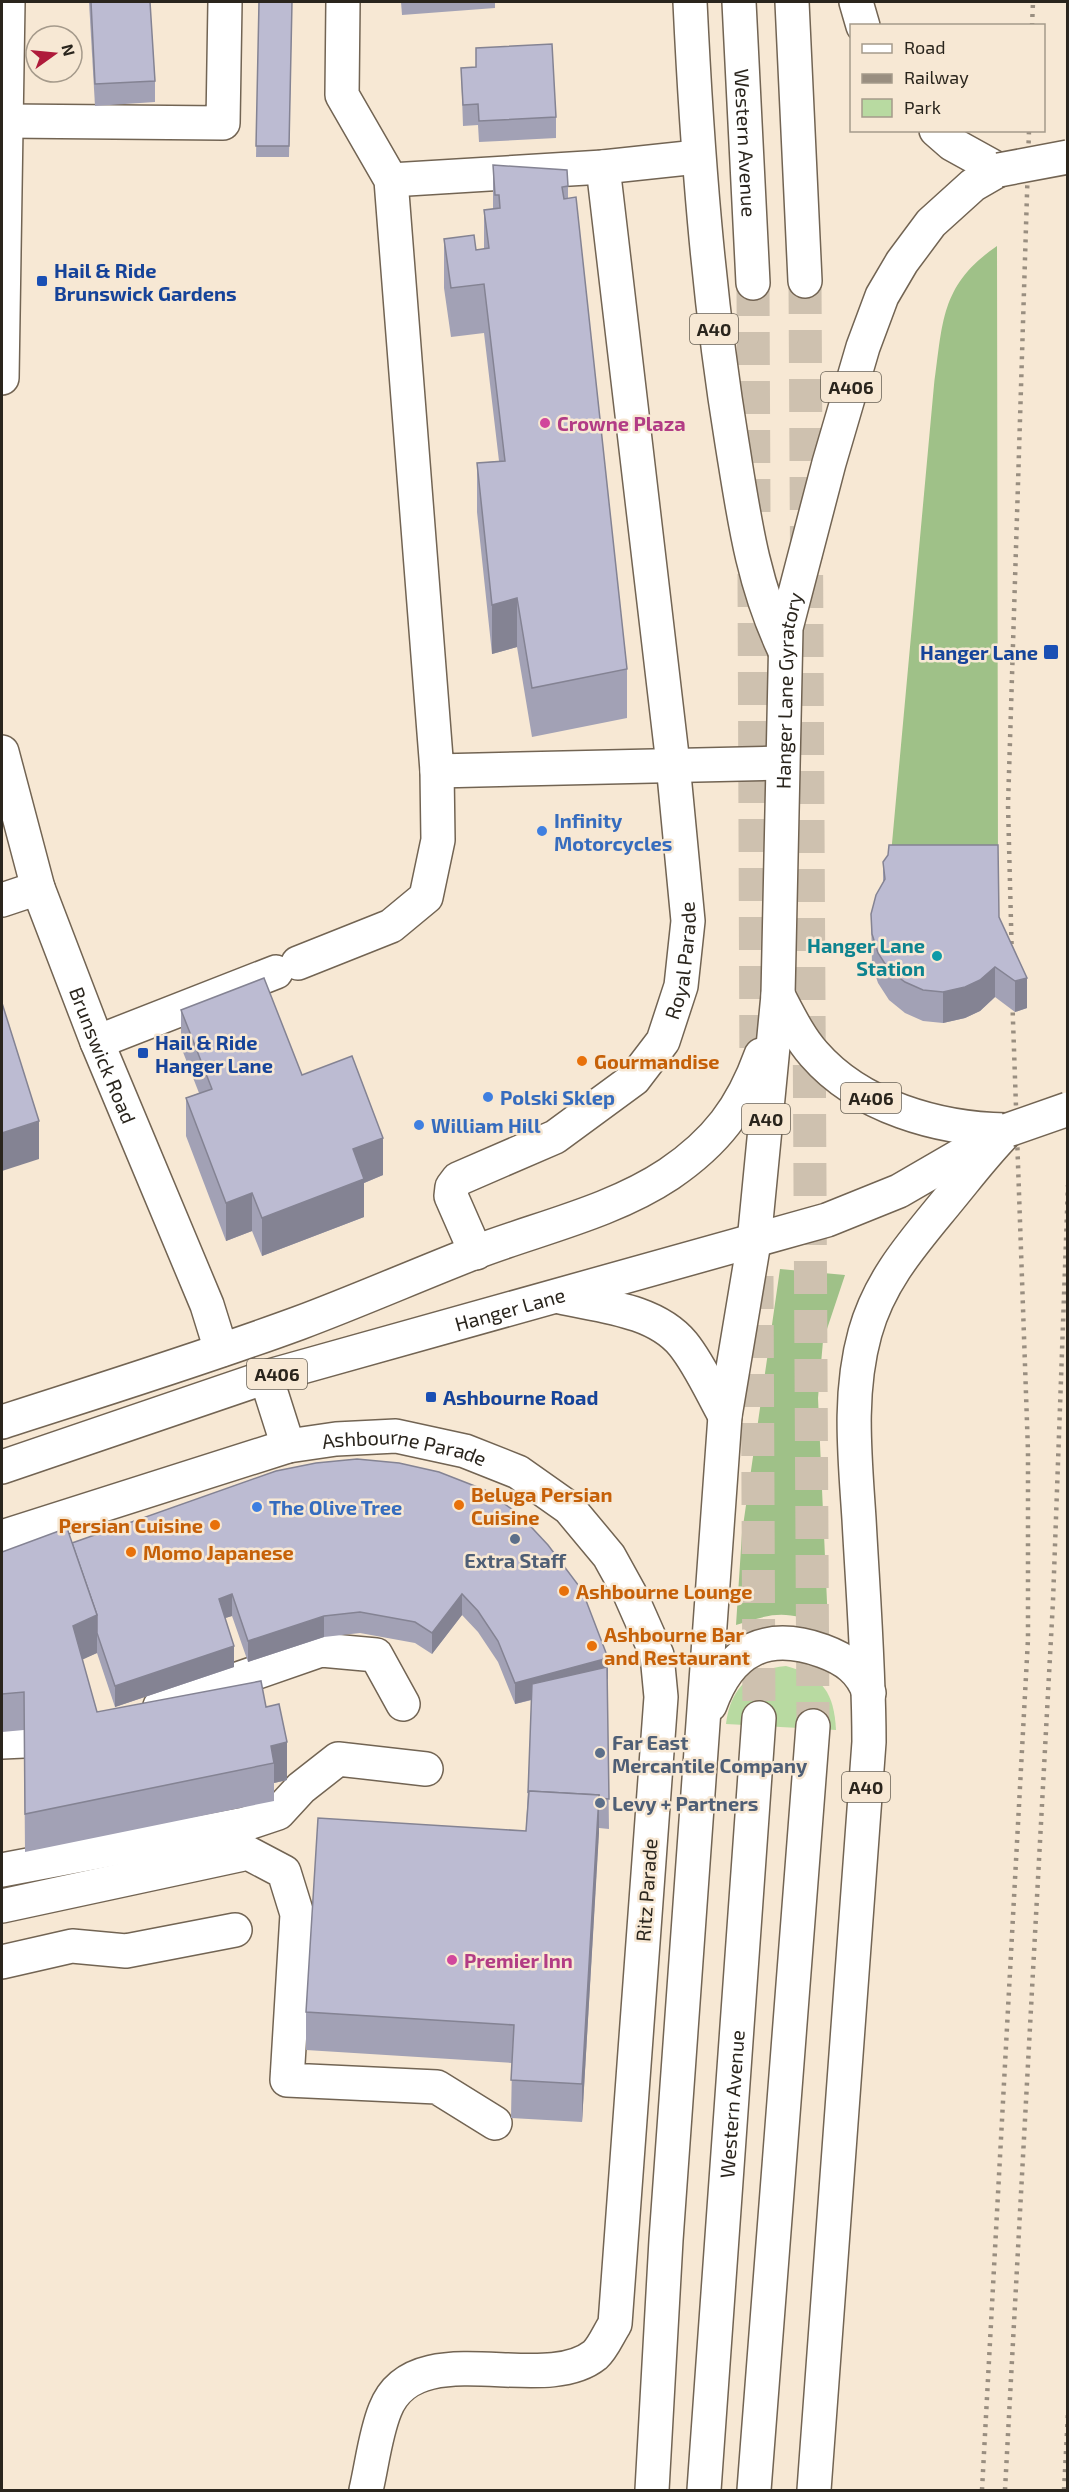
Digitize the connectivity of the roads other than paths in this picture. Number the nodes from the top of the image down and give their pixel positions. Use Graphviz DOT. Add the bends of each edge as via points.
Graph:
graph roads {
  1 [pos="8,2"];
  2 [pos="225,2"];
  3 [pos="343,2"];
  4 [pos="690,2"];
  5 [pos="739,2"];
  6 [pos="792,2"];
  7 [pos="856,2"];
  8 [pos="862,24"];
  9 [pos="6,121"];
  10 [pos="938,132"];
  11 [pos="697,157"];
  12 [pos="1068,157"];
  13 [pos="603,167"];
  14 [pos="999,170"];
  15 [pos="391,180"];
  16 [pos="805,281"];
  17 [pos="753,283"];
  18 [pos="2,378"];
  19 [pos="784,649"];
  20 [pos="2,752"];
  21 [pos="782,763"];
  22 [pos="673,764"];
  23 [pos="437,771"];
  24 [pos="38,888"];
  25 [pos="2,900"];
  26 [pos="778,995"];
  27 [pos="97,1042"];
  28 [pos="1068,1109"];
  29 [pos="1008,1130"];
  30 [pos="754,1242"];
  31 [pos="476,1253"];
  32 [pos="557,1296"];
  33 [pos="221,1350"];
  34 [pos="266,1377"];
  35 [pos="725,1416"];
  36 [pos="2,1422"];
  37 [pos="288,1446"];
  38 [pos="2,1467"];
  39 [pos="518,1472"];
  40 [pos="2,1537"];
  41 [pos="869,1693"];
  42 [pos="403,1704"];
  43 [pos="134,1713"];
  44 [pos="705,1718"];
  45 [pos="759,1718"];
  46 [pos="813,1726"];
  47 [pos="426,1769"];
  48 [pos="2,1870"];
  49 [pos="2,1906"];
  50 [pos="235,1930"];
  51 [pos="2,1962"];
  52 [pos="495,2123"];
  53 [pos="621,2238"];
  54 [pos="666,2241"];
  55 [pos="366,2490"];
  56 [pos="652,2490"];
  57 [pos="704,2490"];
  58 [pos="754,2490"];
  59 [pos="814,2490"];
  1 -- 9 [label="main road"];
  2 -- 9 [label="main road" via="223,123"];
  3 -- 15 [label="main road" via="342,95"];
  4 -- 11 [label="main road, A40"];
  5 -- 17 [label="main road, Western Avenue"];
  6 -- 16 [label="main road"];
  7 -- 8 [label="main road"];
  9 -- 18 [label="main road"];
  10 -- 14 [label="main road"];
  11 -- 13 [label="main road"];
  11 -- 19 [label="main road, A40" via="712,314 745,527 760,590"];
  12 -- 14 [label="main road, Hanger Lane Gyratory / A406, bridge"];
  13 -- 15 [label="main road"];
  13 -- 22 [label="main road, Royal Parade"];
  14 -- 19 [label="main road, Hanger Lane Gyratory / A406" via="973,185 932,222 882,296 829,463 791,606"];
  15 -- 23 [label="main road"];
  19 -- 21 [label="main road, Hanger Lane Gyratory / A406"];
  20 -- 24 [label="main road, Brunswick Road"];
  21 -- 22 [label="main road"];
  21 -- 26 [label="main road, Hanger Lane Gyratory / A406"];
  22 -- 23 [label="main road"];
  22 -- 31 [label="main road, Royal Parade" via="688,921 681,986 663,1041 634,1079 555,1137 458,1179 451,1196"];
  23 -- 27 [label="main road" via="438,840 426,897 392,926"];
  24 -- 25 [label="main road"];
  24 -- 27 [label="main road, Brunswick Road"];
  26 -- 29 [label="main road, Hanger Lane Gyratory / A406" via="814,1054 859,1091 943,1123"];
  26 -- 30 [label="main road, A40"];
  26 -- 31 [label="main road, A406" via="750,1087 735,1113 706,1145 639,1192"];
  27 -- 33 [label="main road, Brunswick Road" via="207,1305"];
  28 -- 29 [label="main road, Hanger Lane Gyratory / A406, bridge"];
  29 -- 30 [label="main road, Hanger Lane / A406" via="872,1204"];
  29 -- 41 [label="main road, A40" via="903,1252 865,1332 856,1372 853,1421"];
  30 -- 32 [label="main road, Hanger Lane / A406"];
  30 -- 35 [label="main road, A40"];
  31 -- 33 [label="main road, A406"];
  32 -- 34 [label="main road, Hanger Lane / A406"];
  32 -- 35 [label="main road, A406" via="632,1313 666,1329 684,1345"];
  33 -- 36 [label="main road, A406"];
  34 -- 37 [label="main road"];
  34 -- 38 [label="main road, Hanger Lane / A406"];
  35 -- 44 [label="main road, A40"];
  37 -- 39 [label="main road, Ashbourne Parade" via="396,1436 465,1450"];
  37 -- 40 [label="main road, Ashbourne Parade"];
  39 -- 53 [label="main road, Ritz Parade" via="569,1508 609,1556 657,1655 661,1697"];
  41 -- 44 [label="main road, A40" via="864,1679 852,1666 807,1646 777,1642 745,1653 726,1671"];
  41 -- 59 [label="main road, A40" via="868,1755"];
  42 -- 43 [label="main road" via="376,1655 321,1650"];
  44 -- 54 [label="main road, A40"];
  45 -- 57 [label="main road, Western Avenue"];
  46 -- 58 [label="main road"];
  47 -- 48 [label="main road" via="338,1759 301,1788 278,1813 245,1824"];
  49 -- 52 [label="main road" via="248,1853 285,1872 297,1914 287,2080 437,2087"];
  50 -- 51 [label="main road" via="126,1951 72,1946"];
  53 -- 54 [label="main road"];
  53 -- 55 [label="main road, Ritz Parade" via="615,2324 596,2354 564,2369 452,2370 422,2375 398,2389 385,2409"];
  54 -- 56 [label="main road, A40"];
}
